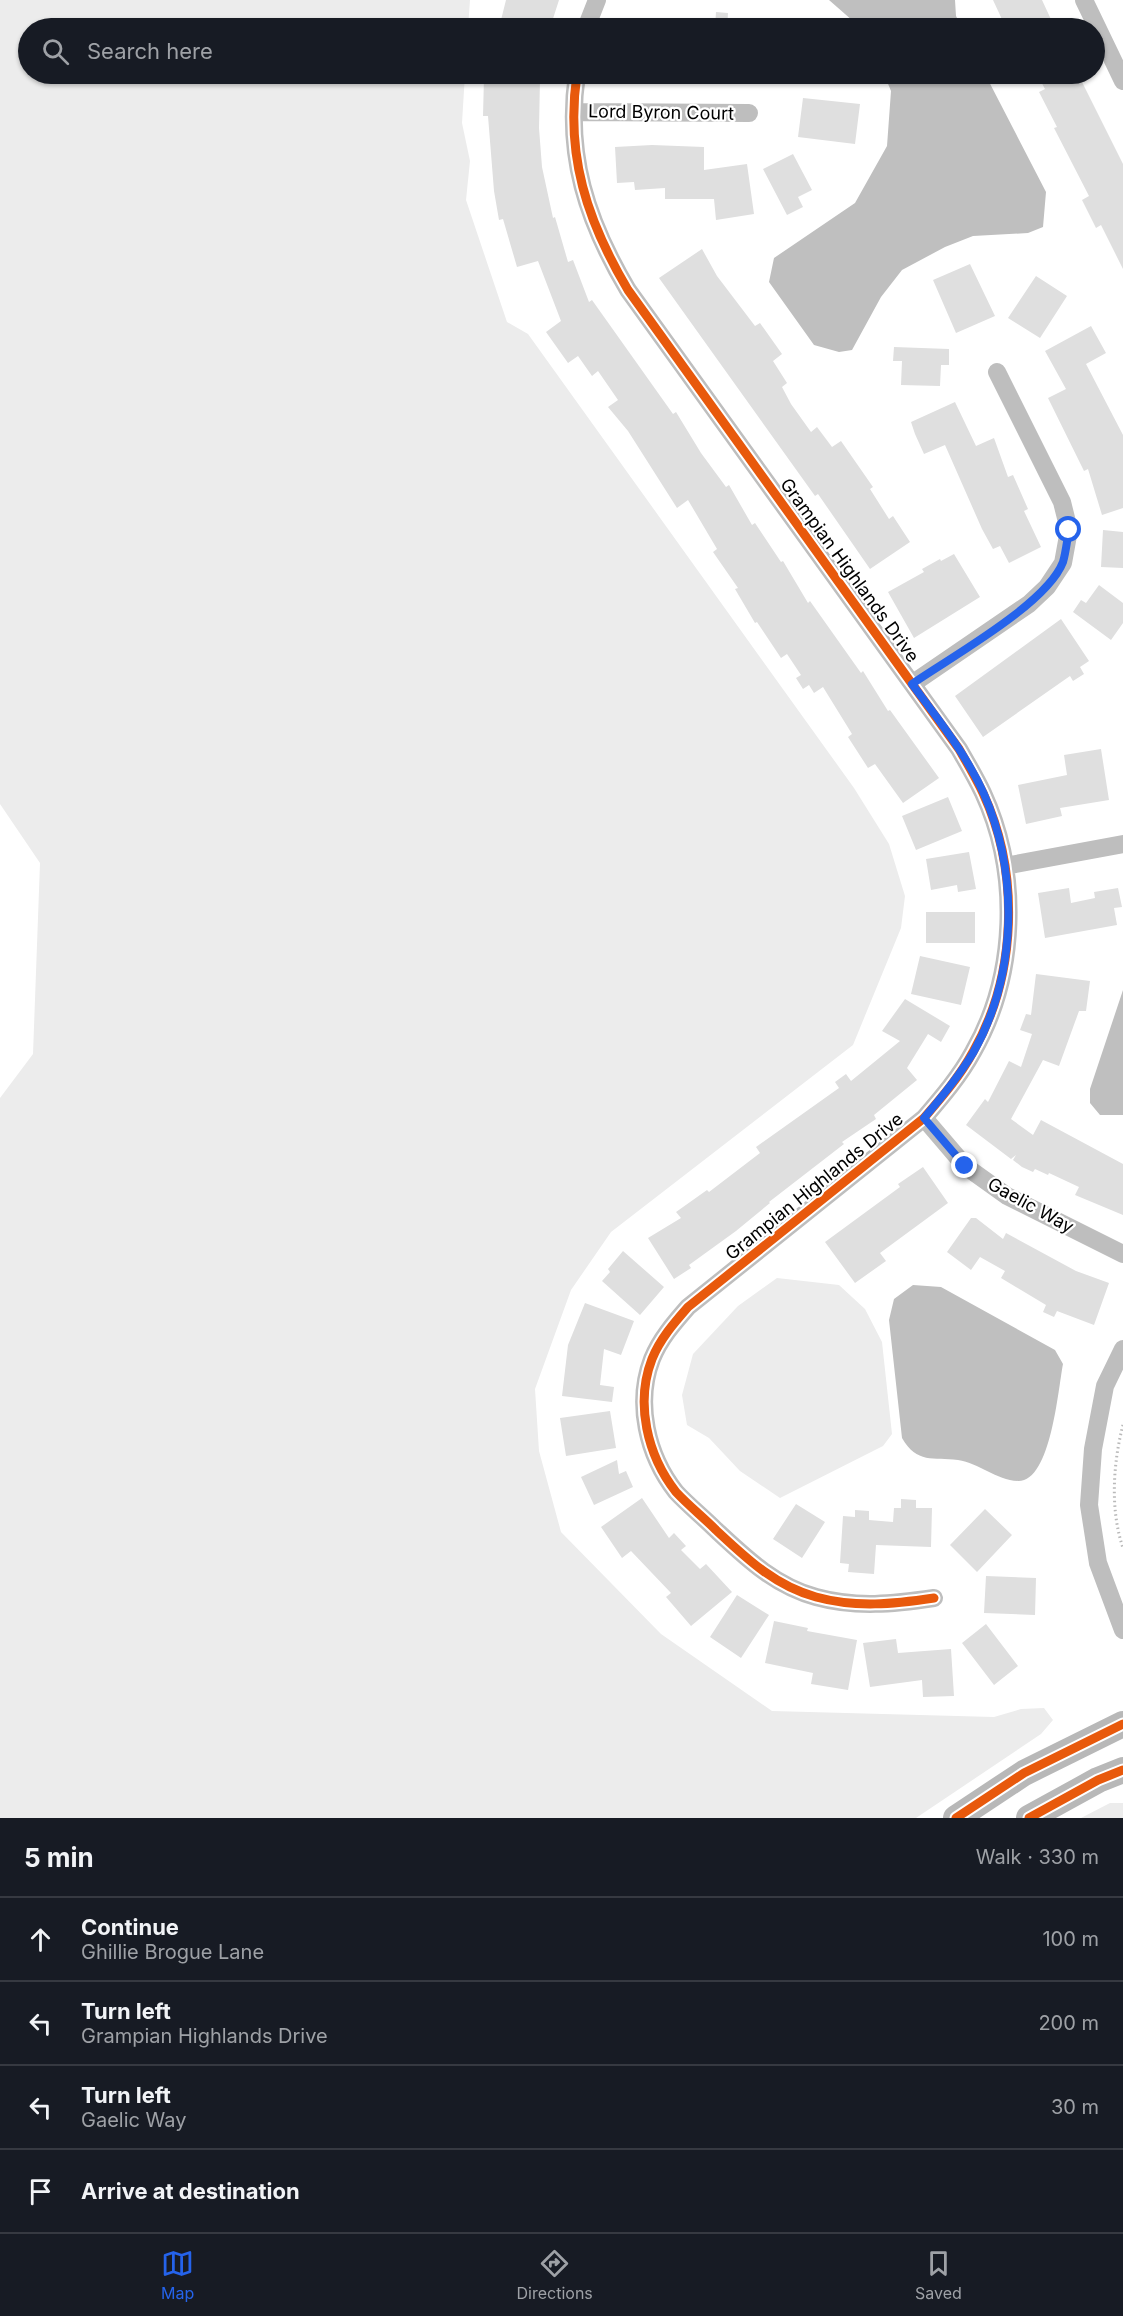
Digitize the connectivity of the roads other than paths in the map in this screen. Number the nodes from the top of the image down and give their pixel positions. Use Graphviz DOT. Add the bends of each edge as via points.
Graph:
graph roads {
  1 [pos="597,0"];
  2 [pos="1084,0"];
  3 [pos="590,18"];
  4 [pos="1093,18"];
  5 [pos="1105,44"];
  6 [pos="1123,81"];
  7 [pos="576,84"];
  8 [pos="574,112"];
  9 [pos="749,113"];
  10 [pos="997,372"];
  11 [pos="912,684"];
  12 [pos="1123,844"];
  13 [pos="1005,866"];
  14 [pos="924,1118"];
  15 [pos="1123,1254"];
  16 [pos="1123,1349"];
  17 [pos="934,1599"];
  18 [pos="1123,1630"];
  19 [pos="1123,1725"];
  20 [pos="1123,1770"];
  21 [pos="956,1818"];
  22 [pos="1029,1818"];
  1 -- 3 [label="street"];
  2 -- 4 [label="street"];
  5 -- 6 [label="street"];
  7 -- 8 [label="street, Grampian Highlands Drive"];
  8 -- 9 [label="street, Lord Byron Court"];
  8 -- 11 [label="street, Grampian Highlands Drive" via="580,180 604,249 622,280"];
  10 -- 11 [label="street" via="1062,502 1069,530 1063,563 1047,587 1029,604"];
  11 -- 13 [label="street, Grampian Highlands Drive" via="959,749 984,794"];
  12 -- 13 [label="street"];
  13 -- 14 [label="street, Grampian Highlands Drive" via="1010,926 1005,963 991,1011 974,1051 954,1083"];
  14 -- 15 [label="street, Gaelic Way" via="965,1166 1007,1196"];
  14 -- 17 [label="street, Grampian Highlands Drive" via="688,1307 666,1333 652,1359 643,1393 647,1431 660,1466 676,1492 753,1566 788,1586 849,1604 891,1605"];
  16 -- 18 [label="street" via="1106,1386 1093,1449 1089,1505 1098,1563"];
  19 -- 21 [label="main road" via="1024,1773"];
  20 -- 22 [label="main road"];
}
